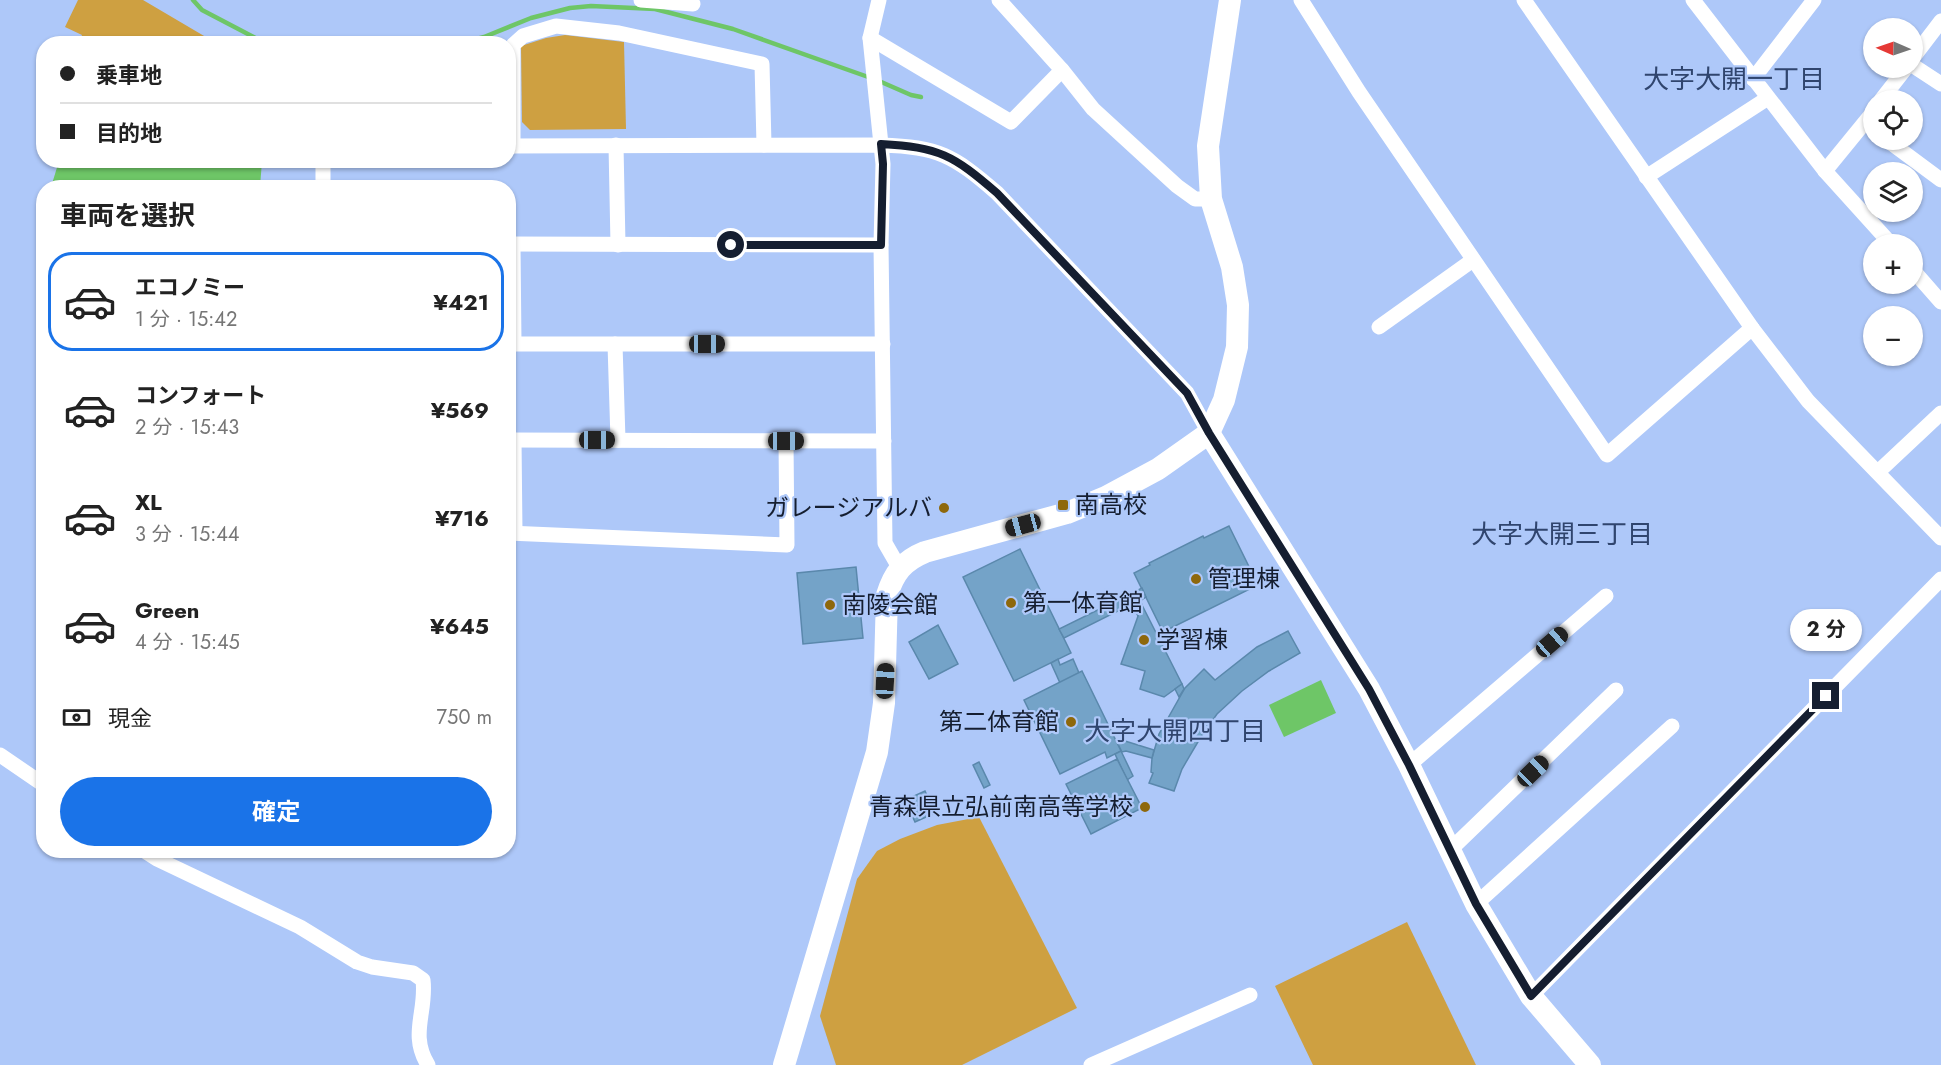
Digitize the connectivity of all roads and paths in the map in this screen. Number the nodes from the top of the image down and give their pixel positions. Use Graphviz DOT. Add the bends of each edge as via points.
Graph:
graph roads {
  1 [pos="641,0"];
  2 [pos="879,0"];
  3 [pos="999,0"];
  4 [pos="1230,0"];
  5 [pos="1301,0"];
  6 [pos="1524,0"];
  7 [pos="1693,0"];
  8 [pos="1814,0"];
  9 [pos="693,4"];
  10 [pos="1941,21"];
  11 [pos="870,38"];
  12 [pos="516,42"];
  13 [pos="1923,45"];
  14 [pos="1062,70"];
  15 [pos="1923,72"];
  16 [pos="1898,78"];
  17 [pos="1753,80"];
  18 [pos="1941,84"];
  19 [pos="1889,90"];
  20 [pos="1768,98"];
  21 [pos="1863,130"];
  22 [pos="881,144"];
  23 [pos="616,145"];
  24 [pos="764,145"];
  25 [pos="516,146"];
  26 [pos="1900,150"];
  27 [pos="1825,171"];
  28 [pos="1646,177"];
  29 [pos="1941,180"];
  30 [pos="1211,199"];
  31 [pos="1882,234"];
  32 [pos="516,244"];
  33 [pos="618,245"];
  34 [pos="881,245"];
  35 [pos="1473,260"];
  36 [pos="1923,282"];
  37 [pos="1941,302"];
  38 [pos="1379,327"];
  39 [pos="1752,328"];
  40 [pos="516,344"];
  41 [pos="615,344"];
  42 [pos="883,344"];
  43 [pos="1941,413"];
  44 [pos="1209,433"];
  45 [pos="516,440"];
  46 [pos="618,440"];
  47 [pos="786,441"];
  48 [pos="884,441"];
  49 [pos="1878,472"];
  50 [pos="516,533"];
  51 [pos="1941,538"];
  52 [pos="900,569"];
  53 [pos="1941,579"];
  54 [pos="1606,596"];
  55 [pos="1616,690"];
  56 [pos="1672,726"];
  57 [pos="0,755"];
  58 [pos="1409,765"];
  59 [pos="36,780"];
  60 [pos="1449,852"];
  61 [pos="155,858"];
  62 [pos="1476,904"];
  63 [pos="1250,995"];
  64 [pos="1531,996"];
  65 [pos="1580,1061"];
  66 [pos="428,1065"];
  67 [pos="784,1065"];
  68 [pos="1091,1065"];
  1 -- 9 [label="street"];
  2 -- 11 [label="street"];
  3 -- 14 [label="street"];
  4 -- 30 [label="street" via="1208,146"];
  5 -- 35 [label="street"];
  6 -- 28 [label="street"];
  7 -- 17 [label="street"];
  8 -- 17 [label="street"];
  10 -- 13 [label="street"];
  11 -- 14 [label="street" via="1011,122"];
  11 -- 22 [label="street"];
  12 -- 24 [label="street" via="523,36 556,26 619,33 762,64"];
  14 -- 30 [label="street" via="1093,109 1177,186 1195,199"];
  15 -- 18 [label="street"];
  16 -- 19 [label="street"];
  17 -- 20 [label="street"];
  20 -- 27 [label="street"];
  20 -- 28 [label="street"];
  21 -- 27 [label="street"];
  22 -- 24 [label="street"];
  22 -- 34 [label="street"];
  22 -- 44 [label="street" via="929,149 974,172 1187,393"];
  23 -- 24 [label="street"];
  23 -- 25 [label="street"];
  23 -- 33 [label="street"];
  26 -- 29 [label="street"];
  27 -- 31 [label="street"];
  28 -- 39 [label="street"];
  30 -- 44 [label="street" via="1232,267 1238,305 1237,347 1224,400"];
  32 -- 33 [label="street"];
  33 -- 34 [label="street"];
  34 -- 42 [label="street"];
  35 -- 38 [label="street"];
  35 -- 39 [label="street" via="1607,455"];
  36 -- 37 [label="street"];
  39 -- 49 [label="street" via="1808,401"];
  40 -- 41 [label="street"];
  41 -- 42 [label="street"];
  41 -- 46 [label="street"];
  42 -- 48 [label="street"];
  43 -- 49 [label="street"];
  44 -- 52 [label="street" via="1158,469 1106,496 1067,513 925,552 910,558"];
  44 -- 58 [label="street" via="1369,689"];
  45 -- 46 [label="street"];
  46 -- 47 [label="street"];
  47 -- 48 [label="street"];
  47 -- 50 [label="street" via="787,545"];
  48 -- 52 [label="street" via="885,543"];
  49 -- 51 [label="street"];
  52 -- 67 [label="street" via="887,595 884,703 877,753"];
  53 -- 64 [label="street"];
  54 -- 58 [label="street"];
  55 -- 60 [label="street"];
  56 -- 62 [label="street"];
  57 -- 59 [label="street"];
  58 -- 60 [label="street"];
  60 -- 62 [label="street"];
  61 -- 66 [label="street" via="300,927 357,962 413,973 423,980 425,995 418,1039"];
  62 -- 64 [label="street"];
  63 -- 68 [label="street"];
  64 -- 65 [label="street"];
}
